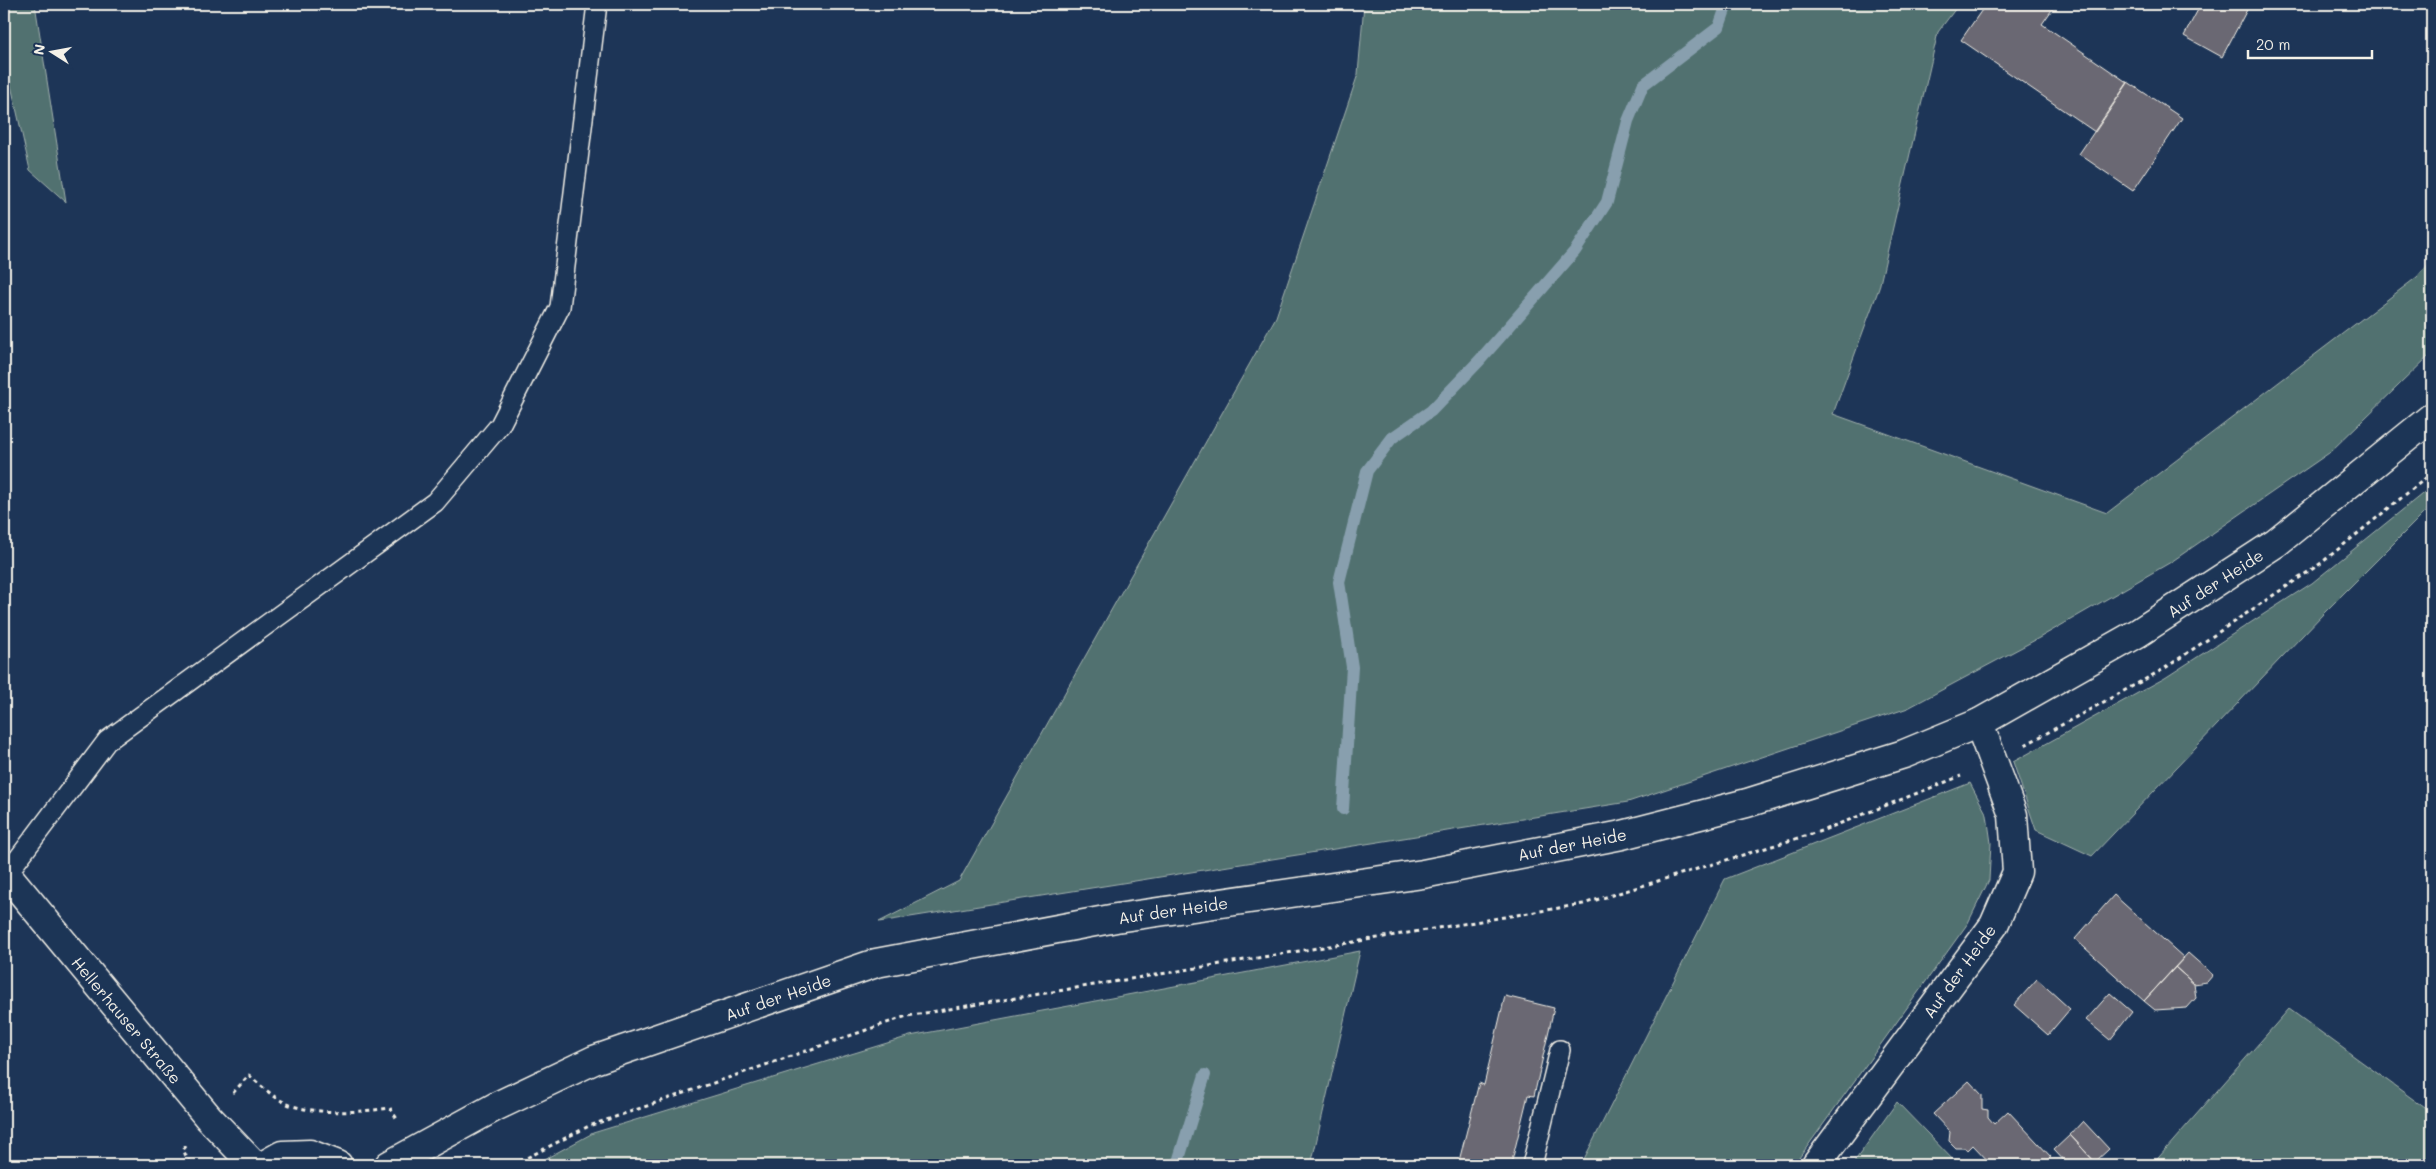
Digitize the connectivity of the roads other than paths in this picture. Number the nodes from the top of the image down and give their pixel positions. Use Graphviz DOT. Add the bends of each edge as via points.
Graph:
graph roads {
  1 [pos="597,4"];
  2 [pos="2432,417"];
  3 [pos="1980,723"];
  4 [pos="5,873"];
  5 [pos="1560,1050"];
  6 [pos="254,1165"];
  7 [pos="264,1165"];
  8 [pos="338,1165"];
  9 [pos="388,1165"];
  10 [pos="1532,1165"];
  11 [pos="1816,1165"];
  1 -- 4 [label="lane" via="560,307 500,425 435,502 106,741"];
  2 -- 3 [label="street, Auf der Heide" via="2276,543 2138,633"];
  3 -- 9 [label="street, Auf der Heide" via="1904,754 1747,803 1622,835 1423,874 1116,918 876,963 594,1060 497,1106"];
  3 -- 11 [label="street, Auf der Heide" via="2013,815 2017,872 1994,926"];
  4 -- 6 [label="street, Hellerhauser Straße" via="210,1118"];
  5 -- 10 [label="lane"];
  7 -- 8 [label="street" via="282,1156 310,1154"];
}
